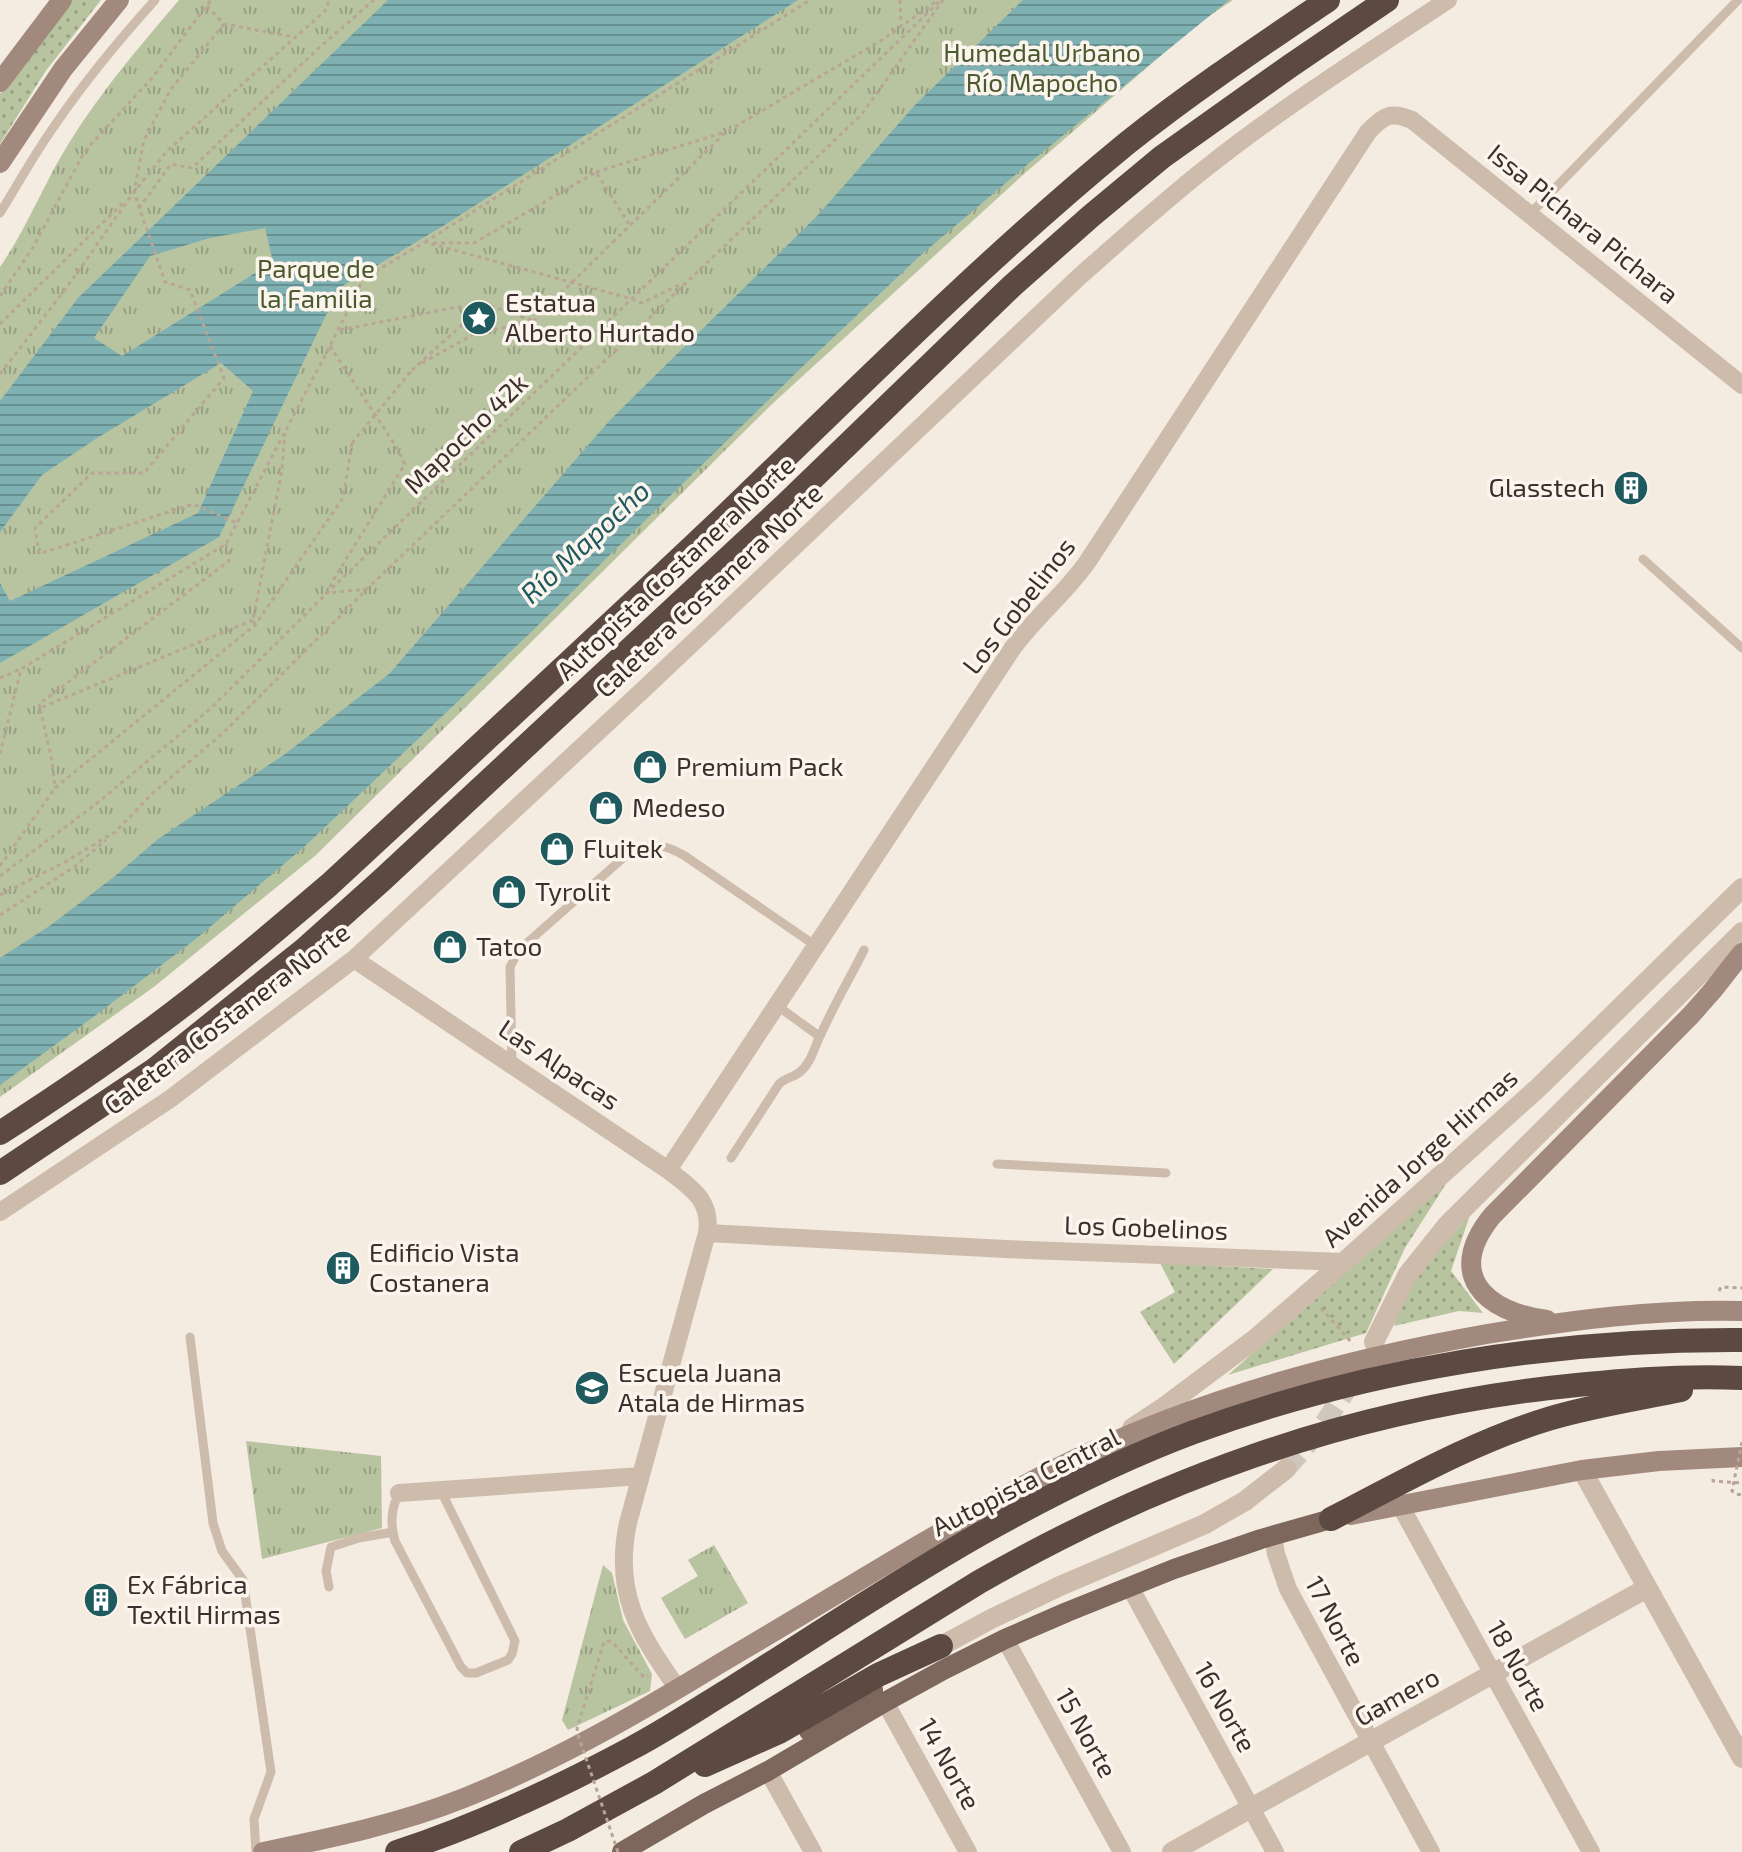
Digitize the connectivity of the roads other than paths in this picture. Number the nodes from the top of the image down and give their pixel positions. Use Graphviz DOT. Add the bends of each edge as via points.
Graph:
graph roads {
  1 [pos="62,0"];
  2 [pos="119,0"];
  3 [pos="155,0"];
  4 [pos="1328,0"];
  5 [pos="1387,0"];
  6 [pos="1448,0"];
  7 [pos="1738,0"];
  8 [pos="0,82"];
  9 [pos="1387,116"];
  10 [pos="0,163"];
  11 [pos="0,213"];
  12 [pos="1530,214"];
  13 [pos="1742,385"];
  14 [pos="1643,559"];
  15 [pos="1742,648"];
  16 [pos="1742,888"];
  17 [pos="1742,932"];
  18 [pos="816,946"];
  19 [pos="864,950"];
  20 [pos="1742,953"];
  21 [pos="354,959"];
  22 [pos="776,1005"];
  23 [pos="819,1036"];
  24 [pos="512,1065"];
  25 [pos="0,1133"];
  26 [pos="731,1158"];
  27 [pos="997,1164"];
  28 [pos="668,1170"];
  29 [pos="0,1173"];
  30 [pos="1166,1173"];
  31 [pos="0,1212"];
  32 [pos="707,1233"];
  33 [pos="1344,1262"];
  34 [pos="1742,1311"];
  35 [pos="1559,1322"];
  36 [pos="190,1337"];
  37 [pos="1742,1340"];
  38 [pos="1370,1350"];
  39 [pos="1738,1377"];
  40 [pos="1112,1442"];
  41 [pos="1742,1457"];
  42 [pos="1286,1469"];
  43 [pos="1582,1470"];
  44 [pos="641,1476"];
  45 [pos="440,1491"];
  46 [pos="399,1493"];
  47 [pos="1400,1505"];
  48 [pos="1331,1519"];
  49 [pos="393,1532"];
  50 [pos="1273,1536"];
  51 [pos="329,1587"];
  52 [pos="1130,1587"];
  53 [pos="1647,1588"];
  54 [pos="1005,1639"];
  55 [pos="941,1646"];
  56 [pos="1493,1674"];
  57 [pos="678,1689"];
  58 [pos="885,1702"];
  59 [pos="1371,1742"];
  60 [pos="1742,1758"];
  61 [pos="768,1771"];
  62 [pos="654,1783"];
  63 [pos="704,1804"];
  64 [pos="1251,1808"];
  65 [pos="256,1852"];
  66 [pos="263,1852"];
  67 [pos="397,1852"];
  68 [pos="521,1852"];
  69 [pos="620,1852"];
  70 [pos="813,1852"];
  71 [pos="968,1852"];
  72 [pos="1122,1852"];
  73 [pos="1172,1852"];
  74 [pos="1275,1852"];
  75 [pos="1431,1852"];
  76 [pos="1591,1852"];
  1 -- 8 [label="main road"];
  2 -- 10 [label="main road" via="63,69"];
  3 -- 11 [label="lane" via="78,93"];
  4 -- 25 [label="highway, Autopista Costanera Norte" via="1155,122 976,275 283,925 144,1035"];
  5 -- 29 [label="highway, Autopista Costanera Norte" via="1173,150 1091,216 306,948 154,1070"];
  6 -- 21 [label="street, Caletera Costanera Norte" via="1268,122 1140,223"];
  7 -- 12 [label="lane"];
  9 -- 12 [label="street, Issa Pichara Pichara" via="1412,120"];
  9 -- 18 [label="street, Los Gobelinos" via="1368,132 1088,561 1021,637"];
  12 -- 13 [label="street, Issa Pichara Pichara"];
  14 -- 15 [label="lane"];
  16 -- 33 [label="street, Avenida Jorge Hirmas" via="1538,1088"];
  17 -- 38 [label="street" via="1448,1224 1408,1274"];
  18 -- 22 [label="street, Los Gobelinos"];
  18 -- 24 [label="lane" via="685,856 648,844 631,851 519,950 510,967"];
  19 -- 23 [label="lane"];
  20 -- 35 [label="main road" via="1698,1007 1492,1216 1475,1244 1476,1284 1491,1302"];
  21 -- 24 [label="street, Las Alpacas"];
  21 -- 31 [label="street, Caletera Costanera Norte" via="170,1099"];
  22 -- 23 [label="lane"];
  22 -- 28 [label="street, Los Gobelinos"];
  23 -- 26 [label="lane" via="812,1058 779,1084"];
  24 -- 28 [label="street, Las Alpacas"];
  27 -- 30 [label="lane"];
  28 -- 32 [label="street, Las Alpacas" via="702,1199"];
  32 -- 33 [label="street, Los Gobelinos"];
  32 -- 44 [label="street"];
  33 -- 40 [label="street, Avenida Jorge Hirmas" via="1228,1360"];
  34 -- 35 [label="main road" via="1638,1313"];
  35 -- 38 [label="main road"];
  36 -- 65 [label="lane" via="213,1523 222,1551 243,1580 271,1772 254,1819"];
  37 -- 67 [label="highway, Autopista Central" via="1599,1345 1454,1364 1344,1386 1192,1433 1086,1479 979,1535 634,1747 506,1810"];
  38 -- 40 [label="main road"];
  39 -- 48 [label="highway" via="1521,1428"];
  39 -- 62 [label="highway" via="1612,1382 1469,1399 1337,1429 1220,1467 1120,1508 1025,1556"];
  40 -- 57 [label="main road" via="983,1508"];
  41 -- 43 [label="main road"];
  42 -- 55 [label="street" via="1205,1524 1049,1591"];
  43 -- 47 [label="main road"];
  43 -- 53 [label="street"];
  44 -- 45 [label="street"];
  44 -- 57 [label="street" via="624,1538 626,1588 646,1643"];
  45 -- 46 [label="street"];
  45 -- 49 [label="lane" via="513,1634 508,1660 476,1673 463,1670"];
  46 -- 49 [label="lane" via="392,1512"];
  47 -- 48 [label="main road"];
  47 -- 56 [label="street, 18 Norte"];
  48 -- 50 [label="main road"];
  49 -- 51 [label="lane" via="331,1547"];
  50 -- 52 [label="main road"];
  50 -- 59 [label="street, 17 Norte" via="1288,1589"];
  52 -- 54 [label="main road"];
  52 -- 64 [label="street, 16 Norte"];
  53 -- 56 [label="street, Gamero"];
  53 -- 60 [label="street"];
  54 -- 58 [label="main road"];
  54 -- 72 [label="street, 15 Norte"];
  55 -- 62 [label="highway" via="740,1751"];
  55 -- 63 [label="main road"];
  56 -- 59 [label="street, Gamero"];
  56 -- 76 [label="street, 18 Norte"];
  57 -- 66 [label="main road" via="547,1762 460,1799 369,1828"];
  58 -- 61 [label="main road"];
  58 -- 71 [label="street, 14 Norte"];
  59 -- 64 [label="street, Gamero"];
  59 -- 75 [label="street, 17 Norte"];
  61 -- 63 [label="main road"];
  61 -- 70 [label="street"];
  62 -- 68 [label="highway"];
  63 -- 69 [label="main road"];
  64 -- 73 [label="street, Gamero"];
  64 -- 74 [label="street, 16 Norte"];
}
